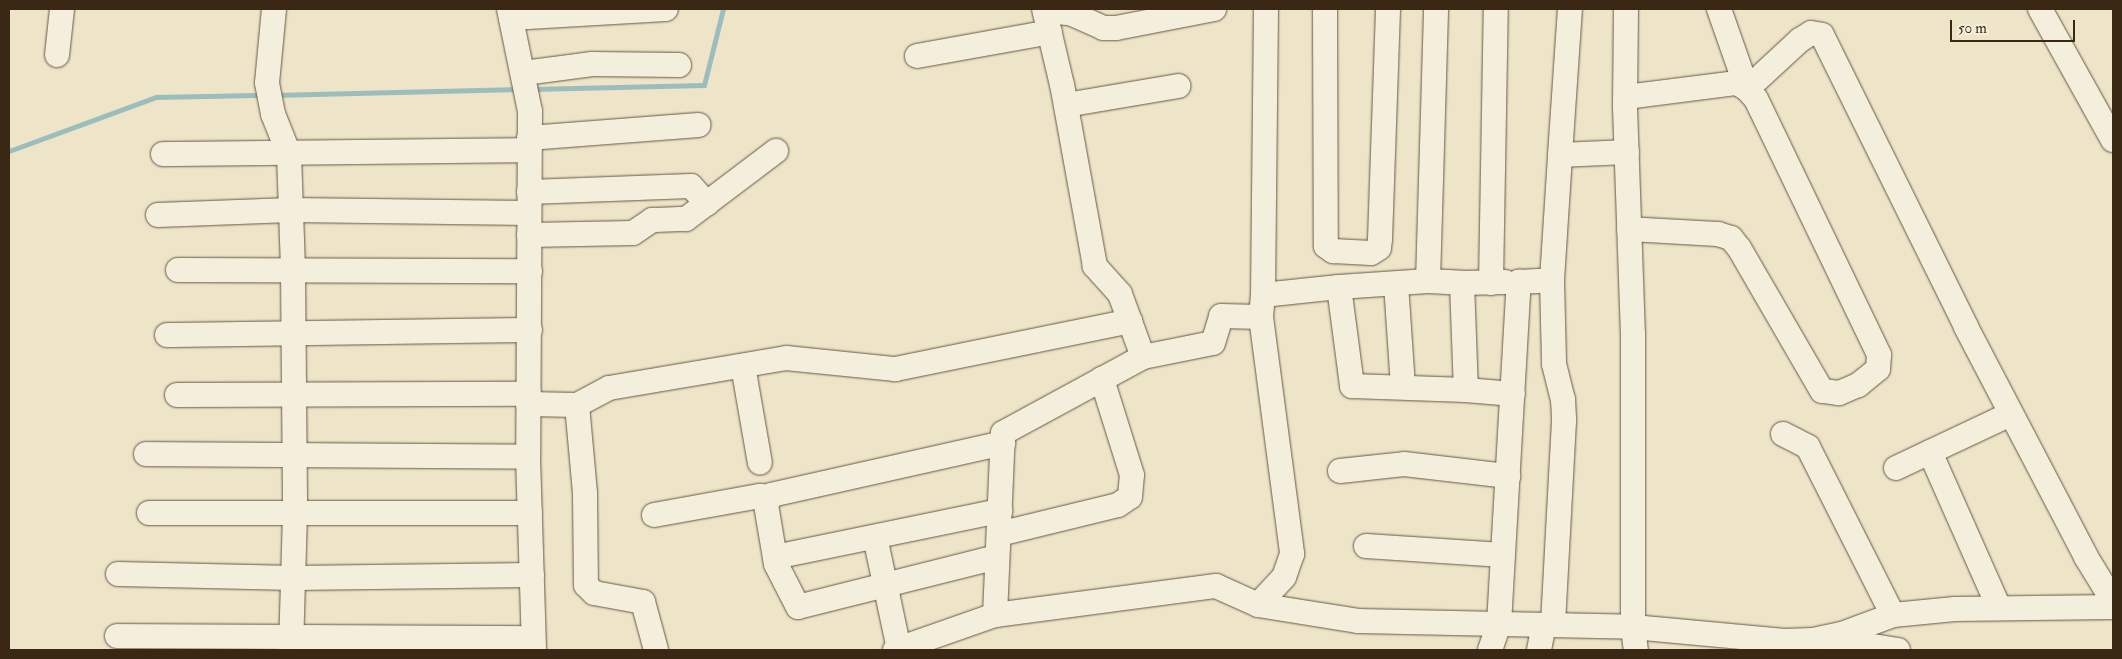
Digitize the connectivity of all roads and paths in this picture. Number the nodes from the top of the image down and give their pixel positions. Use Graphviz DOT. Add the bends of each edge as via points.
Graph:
graph roads {
  1 [pos="62,9"];
  2 [pos="274,9"];
  3 [pos="666,9"];
  4 [pos="1214,9"];
  5 [pos="1266,9"];
  6 [pos="1325,9"];
  7 [pos="1388,9"];
  8 [pos="1436,9"];
  9 [pos="1496,9"];
  10 [pos="1570,9"];
  11 [pos="1626,9"];
  12 [pos="1719,9"];
  13 [pos="2040,9"];
  14 [pos="510,14"];
  15 [pos="1046,17"];
  16 [pos="58,55"];
  17 [pos="917,56"];
  18 [pos="679,65"];
  19 [pos="525,78"];
  20 [pos="1178,86"];
  21 [pos="1747,89"];
  22 [pos="1626,98"];
  23 [pos="1066,105"];
  24 [pos="699,125"];
  25 [pos="2113,140"];
  26 [pos="529,144"];
  27 [pos="776,151"];
  28 [pos="1627,152"];
  29 [pos="163,154"];
  30 [pos="289,154"];
  31 [pos="1560,155"];
  32 [pos="707,204"];
  33 [pos="291,210"];
  34 [pos="529,214"];
  35 [pos="158,215"];
  36 [pos="1629,229"];
  37 [pos="178,270"];
  38 [pos="294,271"];
  39 [pos="530,271"];
  40 [pos="1552,280"];
  41 [pos="1428,282"];
  42 [pos="1519,282"];
  43 [pos="1462,283"];
  44 [pos="1491,283"];
  45 [pos="1396,284"];
  46 [pos="1340,287"];
  47 [pos="1262,306"];
  48 [pos="1130,321"];
  49 [pos="530,330"];
  50 [pos="294,333"];
  51 [pos="167,335"];
  52 [pos="1143,357"];
  53 [pos="744,366"];
  54 [pos="1102,379"];
  55 [pos="1403,388"];
  56 [pos="1466,390"];
  57 [pos="295,392"];
  58 [pos="1512,394"];
  59 [pos="177,395"];
  60 [pos="529,399"];
  61 [pos="578,405"];
  62 [pos="2011,414"];
  63 [pos="1783,434"];
  64 [pos="1003,443"];
  65 [pos="1930,452"];
  66 [pos="146,454"];
  67 [pos="294,456"];
  68 [pos="528,457"];
  69 [pos="760,463"];
  70 [pos="1896,468"];
  71 [pos="1340,471"];
  72 [pos="1508,476"];
  73 [pos="766,499"];
  74 [pos="150,513"];
  75 [pos="530,513"];
  76 [pos="295,514"];
  77 [pos="654,515"];
  78 [pos="998,534"];
  79 [pos="875,537"];
  80 [pos="1366,546"];
  81 [pos="1503,555"];
  82 [pos="775,558"];
  83 [pos="2107,572"];
  84 [pos="118,574"];
  85 [pos="532,575"];
  86 [pos="294,578"];
  87 [pos="886,586"];
  88 [pos="2113,601"];
  89 [pos="1258,605"];
  90 [pos="2113,606"];
  91 [pos="1999,608"];
  92 [pos="995,615"];
  93 [pos="1893,615"];
  94 [pos="1499,624"];
  95 [pos="1548,625"];
  96 [pos="1633,627"];
  97 [pos="117,636"];
  98 [pos="1822,638"];
  99 [pos="292,644"];
  100 [pos="364,644"];
  101 [pos="423,644"];
  102 [pos="533,644"];
  103 [pos="656,650"];
  104 [pos="897,650"];
  105 [pos="1490,650"];
  106 [pos="1539,650"];
  107 [pos="1636,650"];
  108 [pos="1898,650"];
  1 -- 16 [label="street"];
  2 -- 30 [label="street" via="267,83 273,114"];
  3 -- 14 [label="street"];
  4 -- 15 [label="street" via="1116,28 1103,28 1070,12"];
  5 -- 47 [label="street"];
  6 -- 7 [label="street" via="1326,246 1334,251 1371,253 1379,248 1380,239"];
  8 -- 41 [label="street"];
  9 -- 44 [label="street"];
  10 -- 31 [label="street"];
  11 -- 22 [label="street"];
  12 -- 21 [label="street"];
  13 -- 25 [label="street"];
  14 -- 19 [label="street"];
  15 -- 17 [label="street"];
  15 -- 23 [label="street"];
  18 -- 19 [label="street" via="598,64"];
  19 -- 26 [label="street" via="530,111"];
  20 -- 23 [label="street"];
  21 -- 22 [label="street" via="1737,83"];
  21 -- 36 [label="street" via="1756,99 1879,355 1878,369 1858,385 1839,393 1822,391 1739,248 1730,238 1718,234"];
  21 -- 62 [label="street" via="1800,40 1811,33 1822,35"];
  22 -- 28 [label="street"];
  23 -- 48 [label="street" via="1095,266 1120,294"];
  24 -- 26 [label="street"];
  26 -- 30 [label="street"];
  26 -- 34 [label="street"];
  27 -- 32 [label="street"];
  28 -- 31 [label="street"];
  28 -- 36 [label="street"];
  29 -- 30 [label="street"];
  30 -- 33 [label="street"];
  31 -- 40 [label="street"];
  32 -- 34 [label="street" via="686,219 652,220 633,232"];
  32 -- 34 [label="street" via="690,186"];
  33 -- 34 [label="street"];
  33 -- 35 [label="street"];
  33 -- 38 [label="street"];
  34 -- 39 [label="street"];
  36 -- 96 [label="street"];
  37 -- 38 [label="street"];
  38 -- 39 [label="street"];
  38 -- 50 [label="street"];
  39 -- 49 [label="street"];
  40 -- 42 [label="street"];
  40 -- 95 [label="street" via="1554,364 1563,399 1564,421"];
  41 -- 43 [label="street"];
  41 -- 45 [label="street"];
  42 -- 44 [label="street"];
  42 -- 58 [label="street"];
  43 -- 44 [label="street"];
  43 -- 56 [label="street"];
  45 -- 46 [label="street"];
  45 -- 55 [label="street"];
  46 -- 47 [label="street"];
  46 -- 55 [label="street" via="1352,386"];
  47 -- 52 [label="street" via="1221,316 1213,343"];
  47 -- 89 [label="street" via="1292,554 1284,577"];
  48 -- 52 [label="street"];
  48 -- 53 [label="street" via="895,368 795,357"];
  49 -- 50 [label="street"];
  49 -- 60 [label="street"];
  50 -- 51 [label="street"];
  50 -- 57 [label="street"];
  52 -- 54 [label="street"];
  53 -- 61 [label="street" via="609,388"];
  53 -- 69 [label="street"];
  54 -- 64 [label="street" via="1003,433"];
  54 -- 78 [label="street" via="1132,475 1130,497 1118,505"];
  55 -- 56 [label="street"];
  56 -- 58 [label="street"];
  57 -- 59 [label="street"];
  57 -- 60 [label="street"];
  57 -- 67 [label="street"];
  58 -- 72 [label="street"];
  60 -- 61 [label="street"];
  60 -- 68 [label="street"];
  61 -- 103 [label="street" via="585,493 586,585 594,592 643,602"];
  62 -- 65 [label="street"];
  62 -- 83 [label="street"];
  63 -- 93 [label="street" via="1808,448"];
  64 -- 73 [label="street"];
  64 -- 78 [label="street"];
  65 -- 70 [label="street"];
  65 -- 91 [label="street"];
  66 -- 67 [label="street"];
  67 -- 68 [label="street"];
  67 -- 76 [label="street"];
  68 -- 75 [label="street"];
  71 -- 72 [label="street" via="1404,464"];
  72 -- 81 [label="street"];
  73 -- 77 [label="street" via="760,496"];
  73 -- 82 [label="street"];
  74 -- 76 [label="street"];
  75 -- 76 [label="street"];
  75 -- 85 [label="street"];
  76 -- 86 [label="street"];
  78 -- 79 [label="street"];
  78 -- 87 [label="street"];
  78 -- 92 [label="street"];
  79 -- 82 [label="street"];
  79 -- 87 [label="street"];
  80 -- 81 [label="street" via="1398,545"];
  81 -- 94 [label="street"];
  82 -- 87 [label="street" via="798,607"];
  83 -- 88 [label="street"];
  84 -- 86 [label="street"];
  85 -- 86 [label="street"];
  85 -- 102 [label="street"];
  86 -- 99 [label="street"];
  87 -- 104 [label="street"];
  89 -- 92 [label="street" via="1216,586"];
  89 -- 94 [label="street" via="1358,621"];
  90 -- 91 [label="street"];
  91 -- 93 [label="street"];
  92 -- 104 [label="street"];
  93 -- 98 [label="street"];
  94 -- 95 [label="street"];
  94 -- 105 [label="street"];
  95 -- 96 [label="street"];
  95 -- 106 [label="street"];
  96 -- 98 [label="street" via="1784,641"];
  96 -- 107 [label="street"];
  97 -- 99 [label="street"];
  98 -- 108 [label="street"];
  99 -- 100 [label="street"];
  100 -- 101 [label="street"];
  101 -- 102 [label="street"];
}
